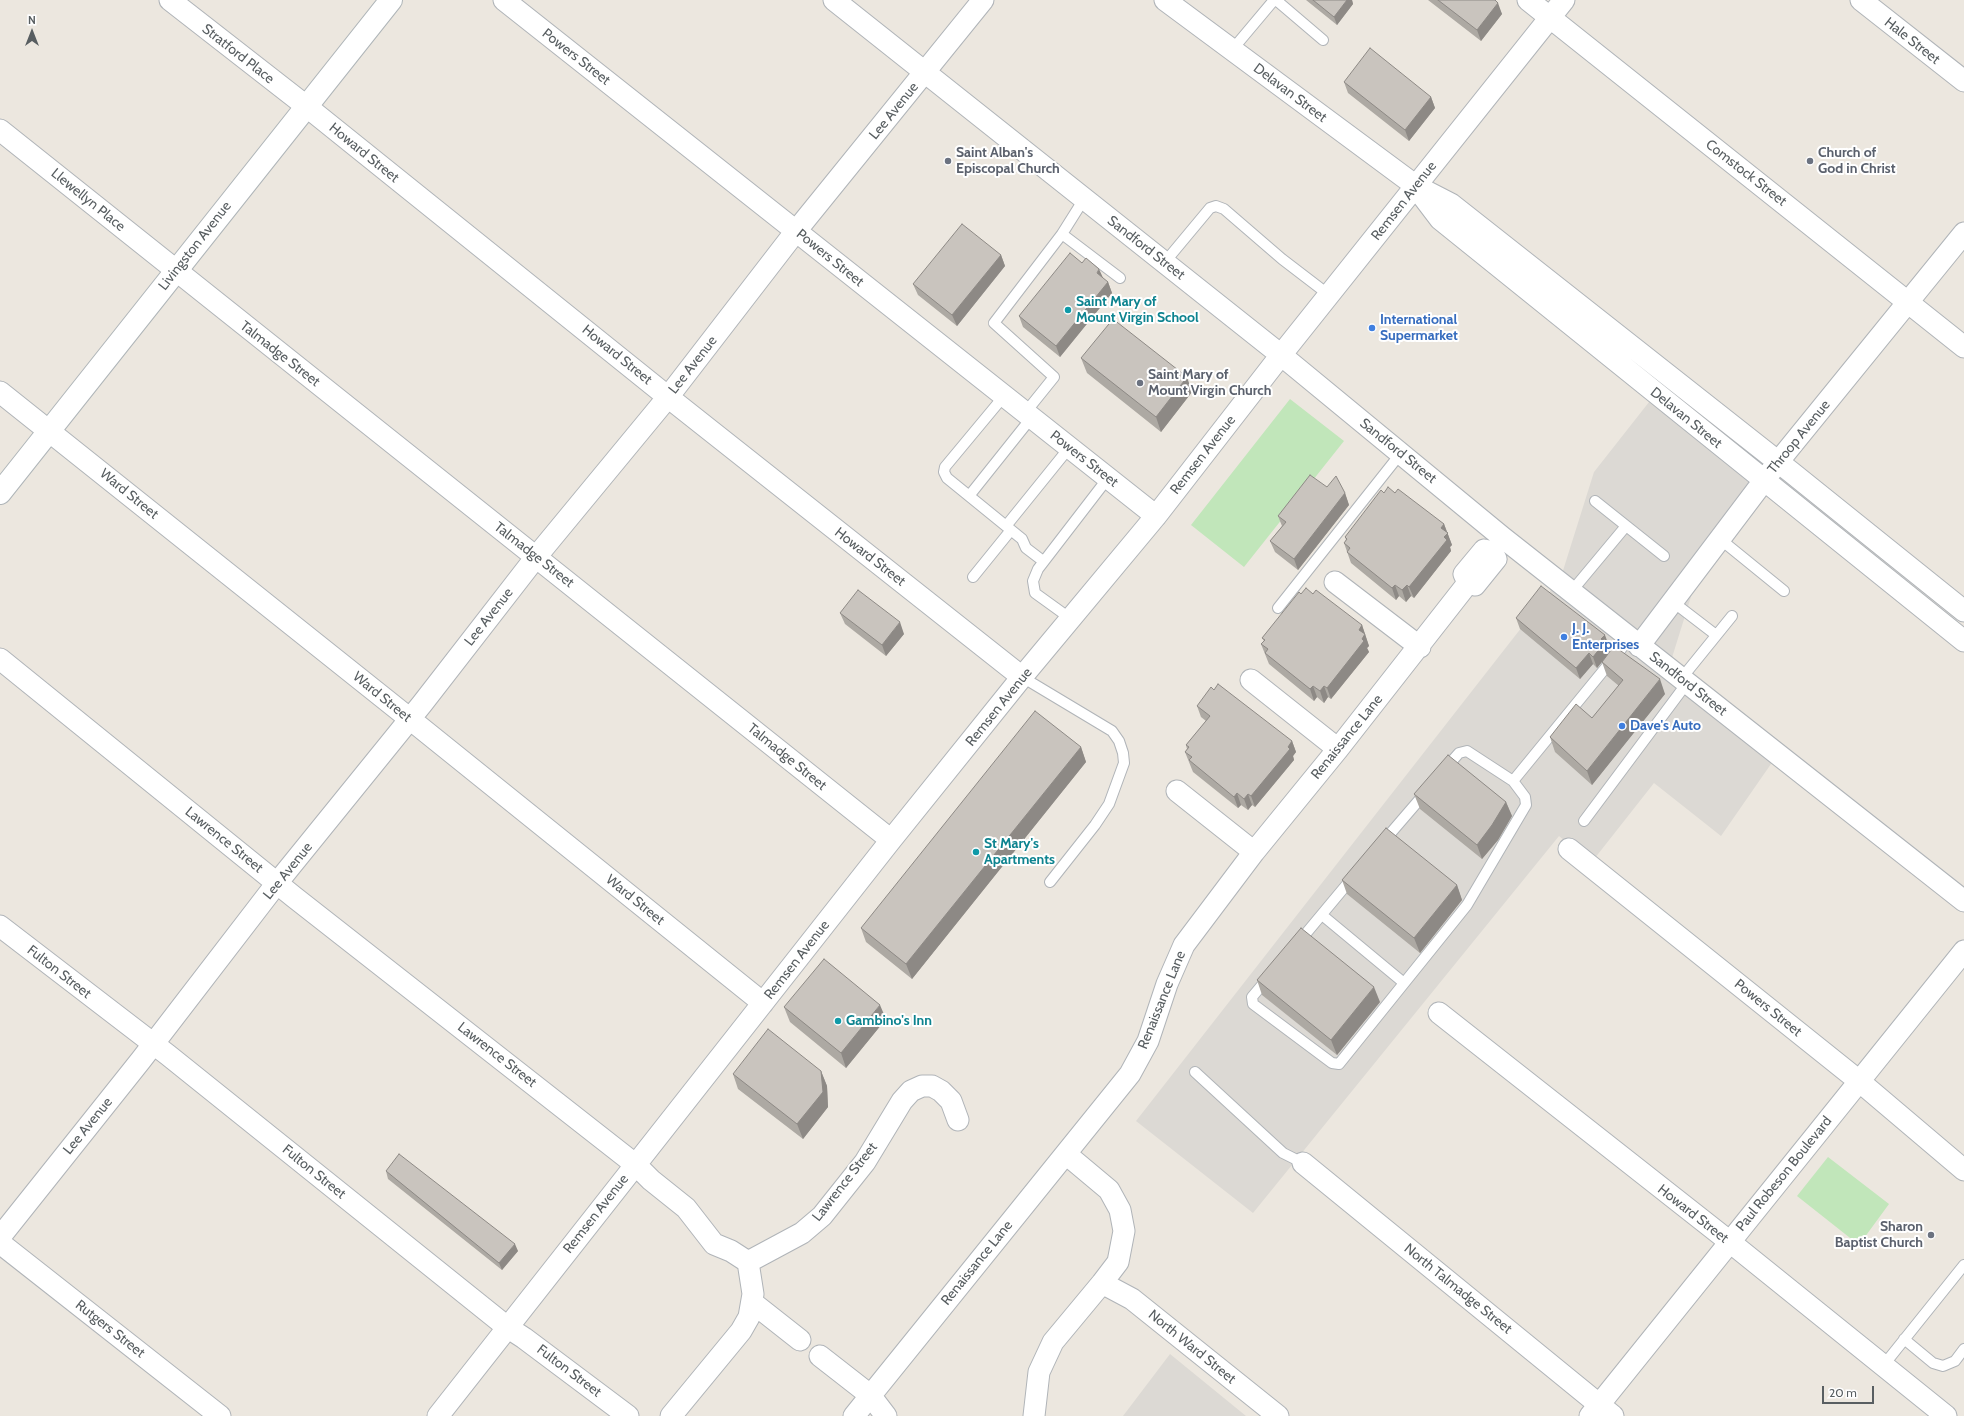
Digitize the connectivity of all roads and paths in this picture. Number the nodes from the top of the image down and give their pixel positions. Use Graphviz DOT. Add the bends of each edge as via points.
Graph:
graph roads {
  1 [pos="170,0"];
  2 [pos="390,0"];
  3 [pos="504,0"];
  4 [pos="834,0"];
  5 [pos="983,0"];
  6 [pos="1165,0"];
  7 [pos="1275,0"];
  8 [pos="1528,0"];
  9 [pos="1564,0"];
  10 [pos="1861,0"];
  11 [pos="1550,17"];
  12 [pos="1323,40"];
  13 [pos="1232,50"];
  14 [pos="925,72"];
  15 [pos="1964,81"];
  16 [pos="306,106"];
  17 [pos="0,130"];
  18 [pos="1416,186"];
  19 [pos="1084,199"];
  20 [pos="796,231"];
  21 [pos="1964,233"];
  22 [pos="1062,234"];
  23 [pos="1164,262"];
  24 [pos="176,271"];
  25 [pos="1120,278"];
  26 [pos="1329,295"];
  27 [pos="1908,301"];
  28 [pos="1964,347"];
  29 [pos="1281,355"];
  30 [pos="0,392"];
  31 [pos="1004,396"];
  32 [pos="668,397"];
  33 [pos="1028,415"];
  34 [pos="49,430"];
  35 [pos="1069,448"];
  36 [pos="1401,453"];
  37 [pos="1778,462"];
  38 [pos="1108,478"];
  39 [pos="1764,481"];
  40 [pos="0,493"];
  41 [pos="969,496"];
  42 [pos="1595,501"];
  43 [pos="1156,516"];
  44 [pos="1626,526"];
  45 [pos="1009,528"];
  46 [pos="1720,539"];
  47 [pos="1497,544"];
  48 [pos="1664,556"];
  49 [pos="536,557"];
  50 [pos="1044,561"];
  51 [pos="973,577"];
  52 [pos="1335,582"];
  53 [pos="1784,591"];
  54 [pos="1571,592"];
  55 [pos="1948,598"];
  56 [pos="1673,602"];
  57 [pos="1278,608"];
  58 [pos="1964,611"];
  59 [pos="1732,616"];
  60 [pos="1932,616"];
  61 [pos="1071,619"];
  62 [pos="1716,635"];
  63 [pos="1635,642"];
  64 [pos="1964,642"];
  65 [pos="1420,647"];
  66 [pos="0,659"];
  67 [pos="1022,677"];
  68 [pos="1252,680"];
  69 [pos="1684,681"];
  70 [pos="410,719"];
  71 [pos="1338,749"];
  72 [pos="1513,781"];
  73 [pos="1177,792"];
  74 [pos="1584,821"];
  75 [pos="891,840"];
  76 [pos="1377,849"];
  77 [pos="1569,849"];
  78 [pos="1254,852"];
  79 [pos="1362,867"];
  80 [pos="1050,882"];
  81 [pos="277,883"];
  82 [pos="1964,901"];
  83 [pos="1322,915"];
  84 [pos="0,926"];
  85 [pos="1292,950"];
  86 [pos="1964,952"];
  87 [pos="1277,968"];
  88 [pos="1404,983"];
  89 [pos="762,1004"];
  90 [pos="1439,1013"];
  91 [pos="153,1044"];
  92 [pos="1195,1072"];
  93 [pos="1859,1081"];
  94 [pos="958,1120"];
  95 [pos="1066,1154"];
  96 [pos="1303,1163"];
  97 [pos="636,1165"];
  98 [pos="1964,1170"];
  99 [pos="0,1237"];
  100 [pos="1730,1242"];
  101 [pos="0,1243"];
  102 [pos="748,1262"];
  103 [pos="1964,1265"];
  104 [pos="1102,1283"];
  105 [pos="753,1303"];
  106 [pos="507,1327"];
  107 [pos="1904,1339"];
  108 [pos="800,1340"];
  109 [pos="1964,1349"];
  110 [pos="820,1356"];
  111 [pos="1883,1366"];
  112 [pos="870,1395"];
  113 [pos="1601,1412"];
  114 [pos="220,1416"];
  115 [pos="438,1416"];
  116 [pos="628,1416"];
  117 [pos="671,1416"];
  118 [pos="854,1416"];
  119 [pos="886,1416"];
  120 [pos="1034,1416"];
  121 [pos="1278,1416"];
  122 [pos="1946,1416"];
  1 -- 16 [label="street, Stratford Place"];
  2 -- 16 [label="main road, Livingston Avenue"];
  3 -- 20 [label="street, Powers Street"];
  4 -- 14 [label="street, Sandford Street"];
  5 -- 14 [label="street, Lee Avenue"];
  6 -- 13 [label="street, Delavan Street"];
  7 -- 12 [label="lane"];
  7 -- 13 [label="lane"];
  8 -- 11 [label="street, Comstock Street"];
  9 -- 11 [label="street, Remsen Avenue"];
  10 -- 15 [label="street, Hale Street"];
  11 -- 18 [label="street, Remsen Avenue"];
  11 -- 27 [label="street, Comstock Street"];
  13 -- 18 [label="street, Delavan Street"];
  14 -- 19 [label="street, Sandford Street"];
  14 -- 20 [label="street, Lee Avenue"];
  16 -- 24 [label="main road, Livingston Avenue"];
  16 -- 32 [label="street, Howard Street"];
  17 -- 24 [label="street, Llewellyn Place"];
  18 -- 26 [label="street, Remsen Avenue"];
  18 -- 37 [label="street, Delavan Street" via="1451,204"];
  18 -- 39 [label="street, Delavan Street" via="1440,218"];
  19 -- 22 [label="lane"];
  19 -- 23 [label="street, Sandford Street"];
  20 -- 31 [label="street, Powers Street"];
  20 -- 32 [label="street, Lee Avenue"];
  21 -- 27 [label="street, Throop Avenue"];
  22 -- 25 [label="lane"];
  22 -- 33 [label="lane" via="994,323 1054,377"];
  23 -- 26 [label="lane" via="1210,208 1216,206 1224,209"];
  23 -- 29 [label="street, Sandford Street"];
  24 -- 34 [label="main road, Livingston Avenue"];
  24 -- 49 [label="street, Talmadge Street"];
  26 -- 29 [label="street, Remsen Avenue"];
  27 -- 28 [label="street, Comstock Street"];
  27 -- 37 [label="street, Throop Avenue"];
  29 -- 36 [label="street, Sandford Street"];
  29 -- 43 [label="street, Remsen Avenue"];
  30 -- 34 [label="street, Ward Street"];
  31 -- 33 [label="street, Powers Street"];
  31 -- 41 [label="lane" via="945,467 947,478"];
  32 -- 49 [label="street, Lee Avenue"];
  32 -- 67 [label="street, Howard Street"];
  33 -- 35 [label="street, Powers Street"];
  33 -- 41 [label="lane"];
  34 -- 40 [label="main road, Livingston Avenue"];
  34 -- 70 [label="street, Ward Street"];
  35 -- 38 [label="street, Powers Street"];
  35 -- 45 [label="lane"];
  36 -- 47 [label="street, Sandford Street"];
  36 -- 57 [label="lane"];
  37 -- 39 [label="street, Throop Avenue"];
  37 -- 55 [label="street, Delavan Street"];
  38 -- 43 [label="street, Powers Street"];
  38 -- 50 [label="lane"];
  39 -- 46 [label="street, Throop Avenue"];
  39 -- 60 [label="street, Delavan Street"];
  41 -- 45 [label="lane"];
  42 -- 44 [label="lane"];
  43 -- 61 [label="street, Remsen Avenue"];
  44 -- 48 [label="lane"];
  44 -- 54 [label="lane"];
  45 -- 50 [label="lane" via="1022,539 1026,548"];
  45 -- 51 [label="lane"];
  46 -- 53 [label="lane"];
  46 -- 56 [label="street, Throop Avenue"];
  47 -- 54 [label="street, Sandford Street"];
  47 -- 65 [label="street, Renaissance Lane" via="1484,550 1464,574 1468,583"];
  49 -- 70 [label="street, Lee Avenue"];
  49 -- 75 [label="street, Talmadge Street"];
  50 -- 61 [label="lane" via="1033,581 1035,593"];
  52 -- 65 [label="street"];
  54 -- 63 [label="street, Sandford Street"];
  55 -- 58 [label="street, Delavan Street"];
  55 -- 60 [label="street"];
  56 -- 62 [label="lane"];
  56 -- 63 [label="street, Throop Avenue"];
  59 -- 62 [label="lane"];
  60 -- 64 [label="street, Delavan Street"];
  61 -- 67 [label="street, Remsen Avenue"];
  62 -- 69 [label="lane"];
  63 -- 69 [label="street, Sandford Street"];
  63 -- 72 [label="lane"];
  65 -- 71 [label="street, Renaissance Lane"];
  66 -- 81 [label="street, Lawrence Street"];
  67 -- 75 [label="street, Remsen Avenue"];
  67 -- 80 [label="lane" via="1112,731 1123,753 1124,763 1109,804"];
  68 -- 71 [label="street"];
  69 -- 74 [label="lane"];
  69 -- 82 [label="street, Sandford Street"];
  70 -- 81 [label="street, Lee Avenue"];
  70 -- 89 [label="street, Ward Street"];
  71 -- 78 [label="street, Renaissance Lane"];
  72 -- 76 [label="lane" via="1466,751 1459,753"];
  72 -- 88 [label="lane" via="1525,797 1526,805 1522,813 1467,905"];
  73 -- 78 [label="street"];
  75 -- 89 [label="street, Remsen Avenue"];
  77 -- 93 [label="street, Powers Street"];
  78 -- 95 [label="street, Renaissance Lane" via="1184,945 1167,984 1148,1041 1130,1074"];
  79 -- 83 [label="lane"];
  81 -- 91 [label="street, Lee Avenue"];
  81 -- 97 [label="street, Lawrence Street"];
  83 -- 85 [label="lane"];
  83 -- 88 [label="lane"];
  84 -- 91 [label="street, Fulton Street"];
  86 -- 93 [label="street, Paul Robeson Boulevard"];
  87 -- 88 [label="lane" via="1252,997 1253,1004 1332,1063 1339,1064"];
  89 -- 97 [label="street, Remsen Avenue"];
  90 -- 100 [label="street, Howard Street"];
  91 -- 99 [label="street, Lee Avenue"];
  91 -- 106 [label="street, Fulton Street"];
  92 -- 96 [label="lane" via="1283,1153"];
  93 -- 98 [label="street, Powers Street"];
  93 -- 100 [label="street, Paul Robeson Boulevard"];
  94 -- 102 [label="street, Lawrence Street" via="952,1101 942,1091 932,1086 922,1086 911,1091 864,1162 822,1216 802,1233"];
  95 -- 104 [label="street" via="1109,1190 1120,1210 1124,1231 1118,1262"];
  95 -- 112 [label="street, Renaissance Lane"];
  96 -- 113 [label="street, North Talmadge Street"];
  97 -- 102 [label="street, Lawrence Street" via="686,1208 714,1244"];
  97 -- 106 [label="street, Remsen Avenue"];
  100 -- 111 [label="street, Howard Street"];
  100 -- 113 [label="street, Paul Robeson Boulevard"];
  101 -- 114 [label="street, Rutgers Street"];
  102 -- 105 [label="street"];
  103 -- 107 [label="lane"];
  104 -- 120 [label="street" via="1054,1342 1040,1372"];
  104 -- 121 [label="street, North Ward Street" via="1132,1299"];
  105 -- 108 [label="street"];
  105 -- 117 [label="street" via="742,1331"];
  106 -- 115 [label="street, Remsen Avenue"];
  106 -- 116 [label="street, Fulton Street"];
  107 -- 109 [label="lane" via="1933,1363 1943,1366 1955,1361"];
  107 -- 111 [label="lane"];
  110 -- 112 [label="street"];
  111 -- 122 [label="street, Howard Street"];
  112 -- 118 [label="street, Renaissance Lane"];
  112 -- 119 [label="street"];
}
